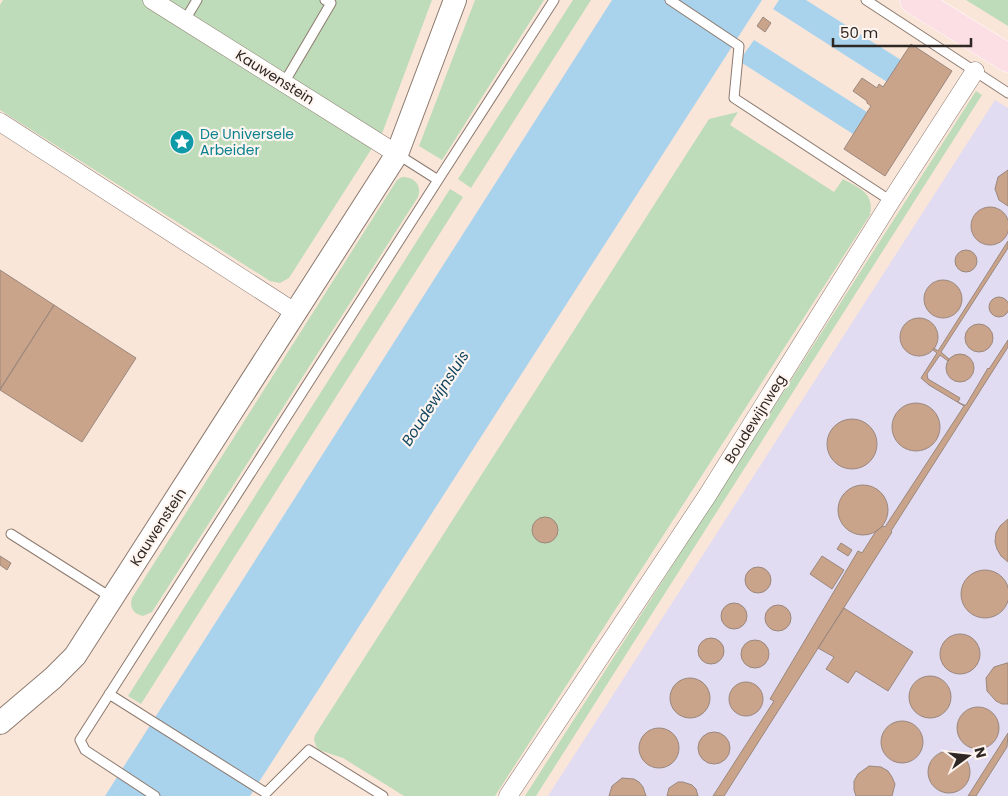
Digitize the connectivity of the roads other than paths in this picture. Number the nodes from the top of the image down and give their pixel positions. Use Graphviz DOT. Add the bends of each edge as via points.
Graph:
graph roads {
  1 [pos="152,0"];
  2 [pos="197,0"];
  3 [pos="325,0"];
  4 [pos="455,0"];
  5 [pos="554,0"];
  6 [pos="670,0"];
  7 [pos="866,0"];
  8 [pos="914,0"];
  9 [pos="185,20"];
  10 [pos="1008,58"];
  11 [pos="975,71"];
  12 [pos="284,83"];
  13 [pos="1008,93"];
  14 [pos="0,122"];
  15 [pos="397,154"];
  16 [pos="438,180"];
  17 [pos="891,201"];
  18 [pos="296,314"];
  19 [pos="11,534"];
  20 [pos="112,598"];
  21 [pos="109,694"];
  22 [pos="0,723"];
  23 [pos="155,796"];
  24 [pos="383,796"];
  25 [pos="508,796"];
  1 -- 9 [label="street, Kauwenstein"];
  2 -- 9 [label="lane"];
  3 -- 12 [label="lane" via="330,4"];
  4 -- 15 [label="street, Kauwenstein"];
  5 -- 16 [label="lane"];
  6 -- 17 [label="lane" via="739,46 734,98"];
  7 -- 11 [label="lane"];
  8 -- 10 [label="main road"];
  9 -- 12 [label="street, Kauwenstein"];
  11 -- 13 [label="lane"];
  11 -- 17 [label="street, Boudewijnweg"];
  12 -- 15 [label="street, Kauwenstein"];
  14 -- 18 [label="street"];
  15 -- 16 [label="lane"];
  15 -- 18 [label="street, Kauwenstein"];
  16 -- 21 [label="lane"];
  17 -- 25 [label="street, Boudewijnweg" via="707,496"];
  18 -- 20 [label="street, Kauwenstein"];
  19 -- 20 [label="lane"];
  20 -- 22 [label="street, Kauwenstein" via="65,668"];
  21 -- 23 [label="lane" via="80,740 85,750"];
  21 -- 24 [label="lane" via="266,793 309,750"];
}
